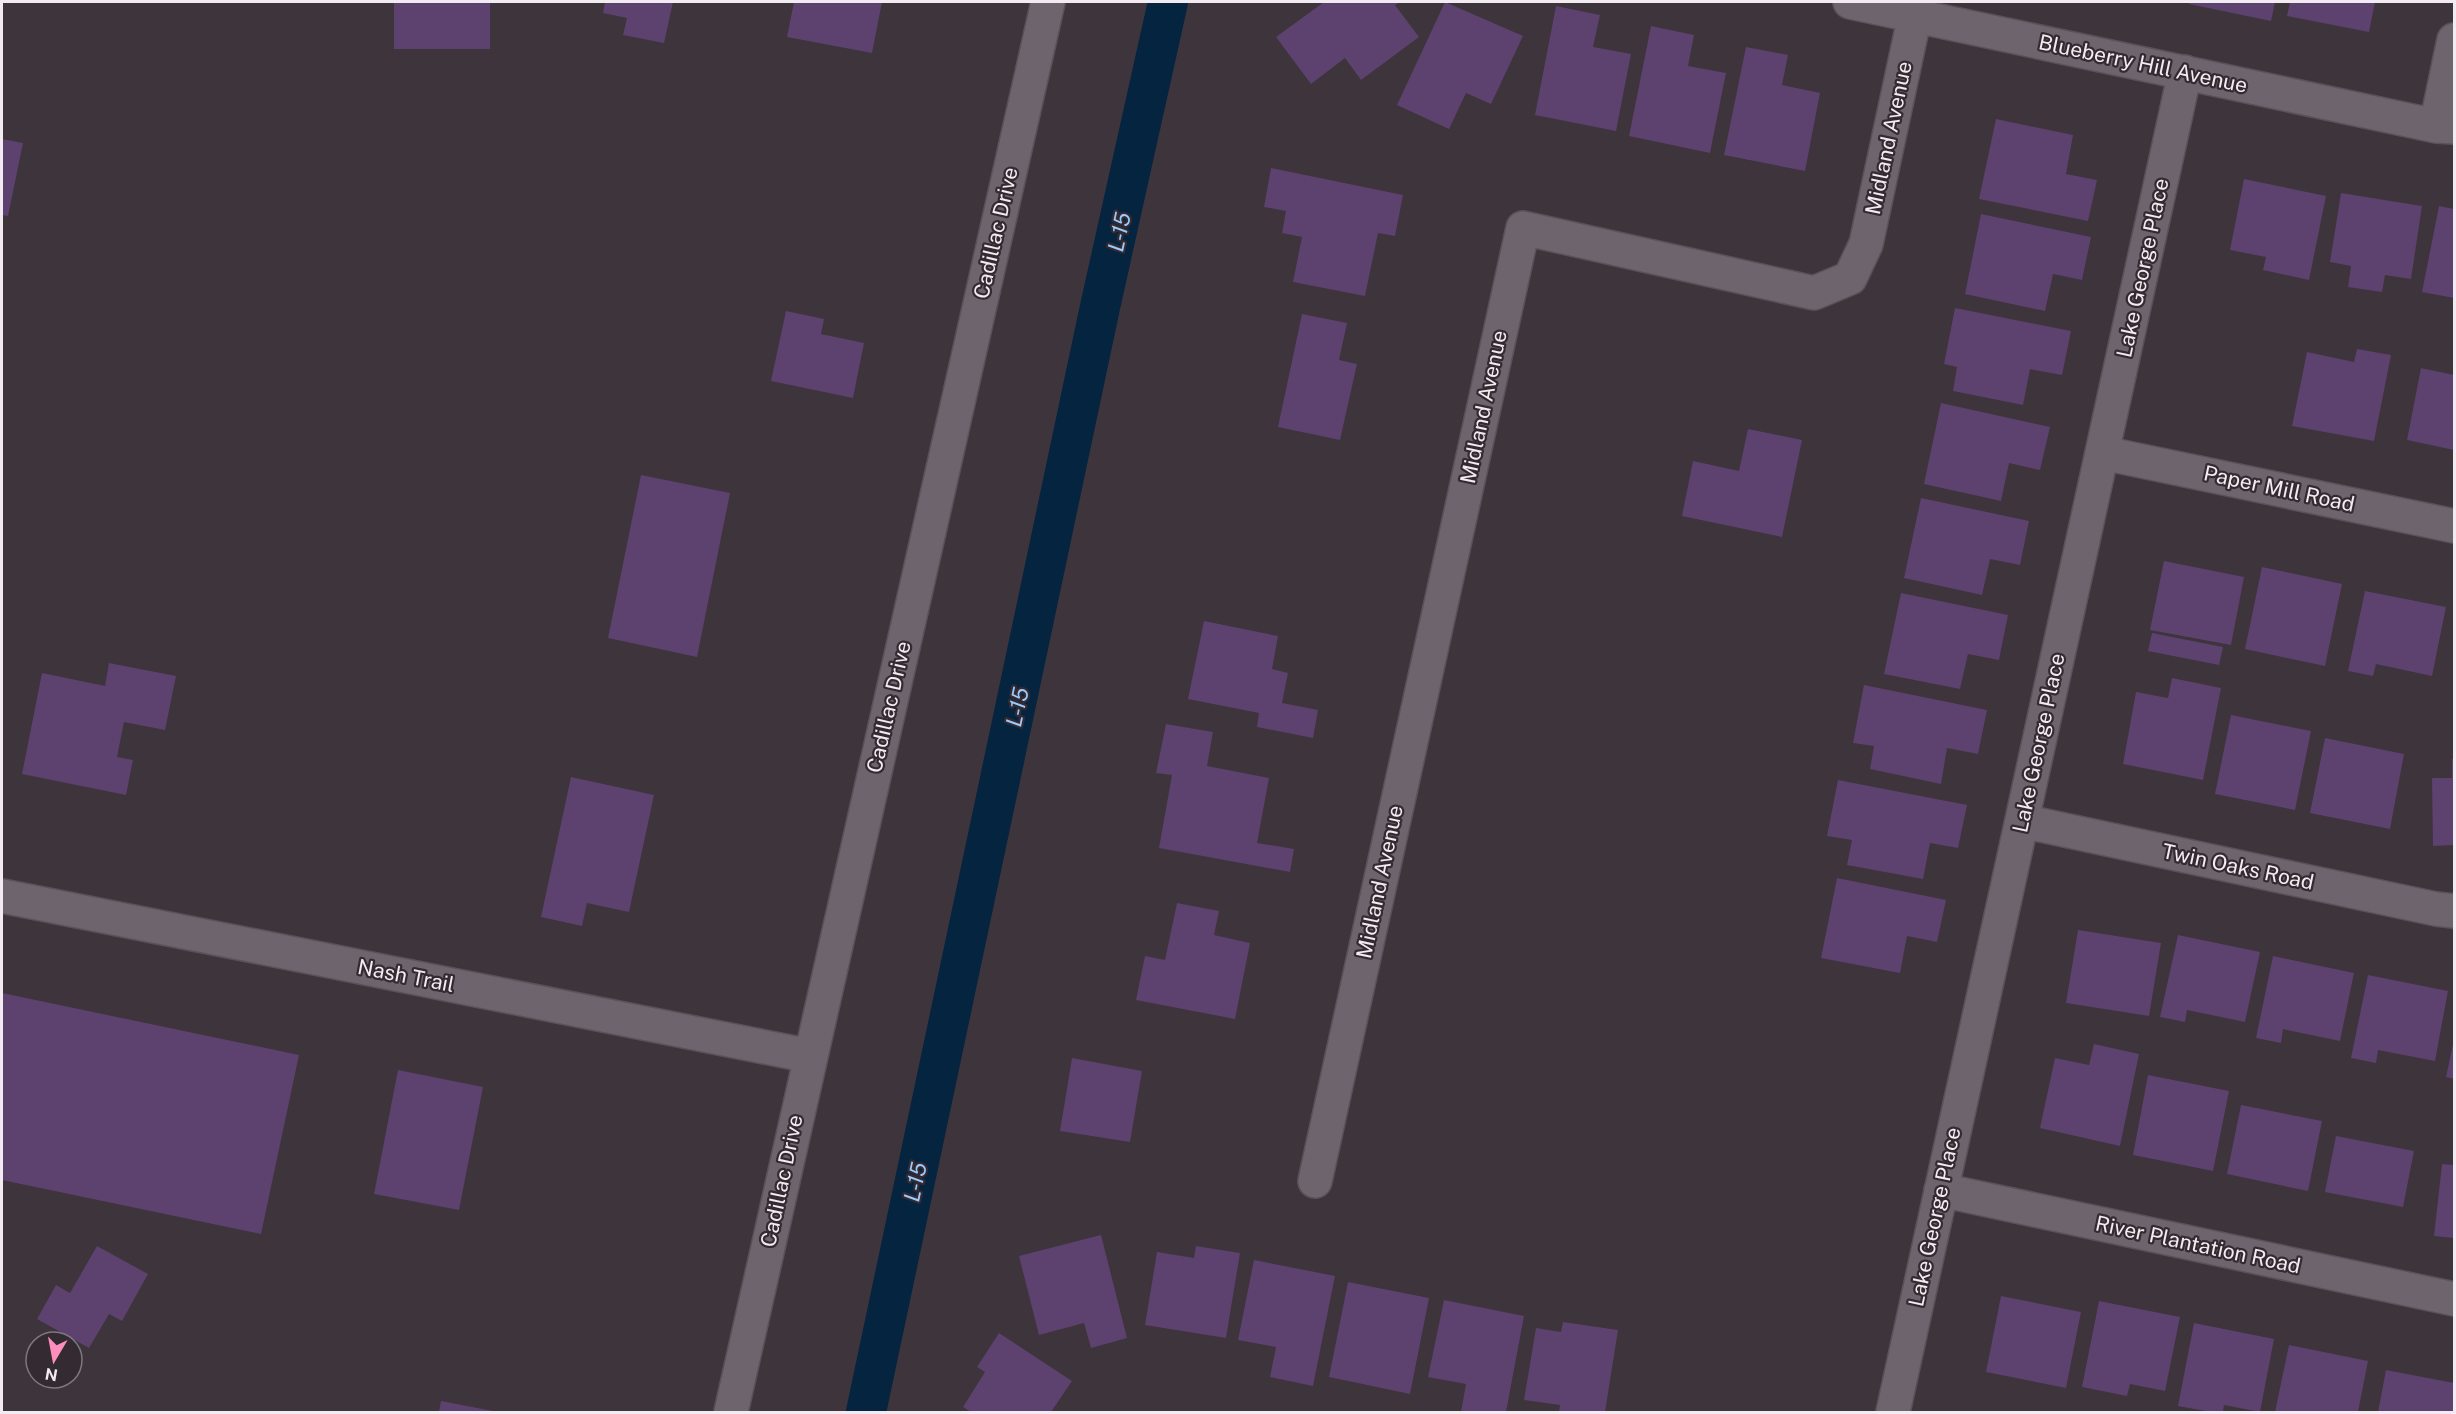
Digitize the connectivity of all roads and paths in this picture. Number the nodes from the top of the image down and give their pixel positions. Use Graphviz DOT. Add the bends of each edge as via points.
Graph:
graph roads {
  1 [pos="1048,2"];
  2 [pos="1850,2"];
  3 [pos="1915,15"];
  4 [pos="2454,40"];
  5 [pos="2185,72"];
  6 [pos="2445,126"];
  7 [pos="2103,453"];
  8 [pos="2454,526"];
  9 [pos="2022,821"];
  10 [pos="2,896"];
  11 [pos="2454,911"];
  12 [pos="810,1056"];
  13 [pos="1315,1181"];
  14 [pos="1941,1190"];
  15 [pos="2454,1299"];
  16 [pos="731,1413"];
  17 [pos="1893,1413"];
  1 -- 12 [label="street, Cadillac Drive"];
  2 -- 3 [label="street, Blueberry Hill Avenue"];
  3 -- 5 [label="street, Blueberry Hill Avenue"];
  3 -- 13 [label="street, Midland Avenue" via="1866,244 1850,278 1814,293 1523,228"];
  4 -- 6 [label="street, Blueberry Hill Avenue"];
  5 -- 6 [label="street, Blueberry Hill Avenue"];
  5 -- 7 [label="street, Lake George Place"];
  7 -- 8 [label="street, Paper Mill Road"];
  7 -- 9 [label="street, Lake George Place"];
  9 -- 11 [label="street, Twin Oaks Road"];
  9 -- 14 [label="street, Lake George Place"];
  10 -- 12 [label="street, Nash Trail"];
  12 -- 16 [label="street, Cadillac Drive"];
  14 -- 15 [label="street, River Plantation Road"];
  14 -- 17 [label="street, Lake George Place"];
}
